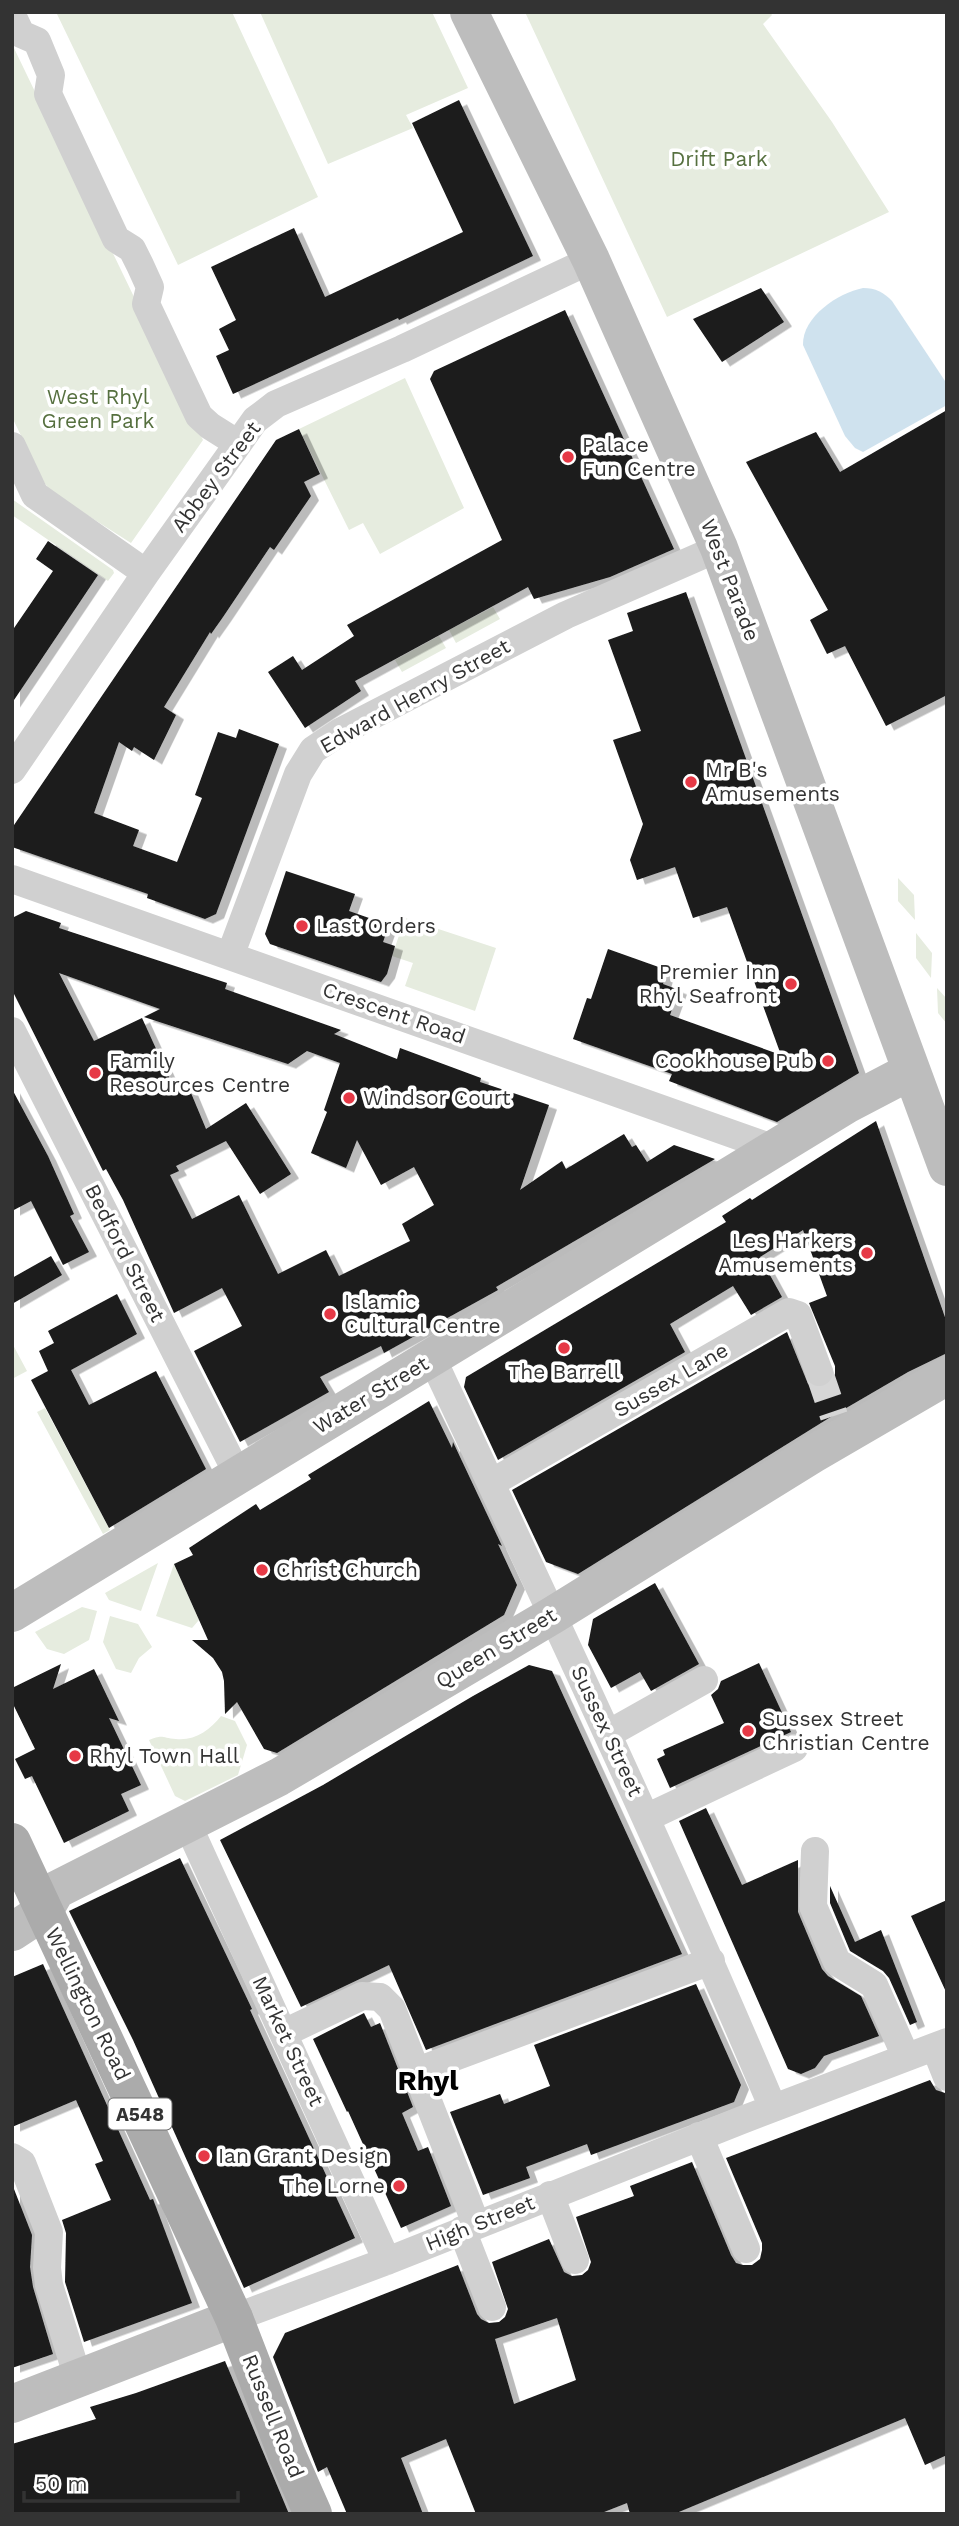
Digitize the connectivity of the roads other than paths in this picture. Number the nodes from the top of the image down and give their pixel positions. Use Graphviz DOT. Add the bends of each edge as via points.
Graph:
graph roads {
  1 [pos="469,12"];
  2 [pos="12,15"];
  3 [pos="591,260"];
  4 [pos="237,443"];
  5 [pos="12,446"];
  6 [pos="719,548"];
  7 [pos="146,573"];
  8 [pos="12,770"];
  9 [pos="12,879"];
  10 [pos="230,956"];
  11 [pos="12,1031"];
  12 [pos="911,1072"];
  13 [pos="775,1149"];
  14 [pos="947,1167"];
  15 [pos="432,1358"];
  16 [pos="819,1372"];
  17 [pos="947,1376"];
  18 [pos="237,1475"];
  19 [pos="491,1483"];
  20 [pos="12,1613"];
  21 [pos="553,1615"];
  22 [pos="704,1680"];
  23 [pos="608,1734"];
  24 [pos="794,1748"];
  25 [pos="646,1818"];
  26 [pos="187,1822"];
  27 [pos="12,1842"];
  28 [pos="815,1851"];
  29 [pos="44,1911"];
  30 [pos="12,1932"];
  31 [pos="711,1961"];
  32 [pos="284,2033"];
  33 [pos="941,2044"];
  34 [pos="906,2057"];
  35 [pos="417,2071"];
  36 [pos="947,2077"];
  37 [pos="773,2108"];
  38 [pos="699,2136"];
  39 [pos="12,2157"];
  40 [pos="550,2195"];
  41 [pos="469,2227"];
  42 [pos="746,2249"];
  43 [pos="575,2260"];
  44 [pos="387,2261"];
  45 [pos="492,2307"];
  46 [pos="234,2318"];
  47 [pos="78,2378"];
  48 [pos="12,2404"];
  49 [pos="313,2514"];
  1 -- 3 [label="street, West Parade"];
  2 -- 4 [label="street" via="21,34 37,41 51,75 48,94 116,239 132,249 140,265 150,287 146,304 199,416"];
  3 -- 4 [label="street, Abbey Street" via="276,404 255,420"];
  3 -- 6 [label="street, West Parade"];
  4 -- 7 [label="street, Abbey Street"];
  5 -- 7 [label="street" via="36,495"];
  6 -- 10 [label="street, Edward Henry Street" via="566,615 313,750 298,774"];
  6 -- 12 [label="street, West Parade"];
  7 -- 8 [label="street, Abbey Street"];
  9 -- 10 [label="street, Crescent Road"];
  10 -- 13 [label="street, Crescent Road"];
  11 -- 18 [label="street, Bedford Street"];
  12 -- 13 [label="street, Water Street"];
  12 -- 14 [label="street, West Parade"];
  13 -- 15 [label="street, Water Street"];
  15 -- 18 [label="street, Water Street"];
  15 -- 19 [label="street, Sussex Street"];
  16 -- 19 [label="street, Sussex Lane" via="798,1315 789,1312"];
  17 -- 21 [label="street, Queen Street" via="838,1427"];
  18 -- 20 [label="street, Water Street"];
  19 -- 21 [label="street, Sussex Street"];
  21 -- 23 [label="street, Sussex Street"];
  21 -- 26 [label="street, Queen Street" via="279,1777"];
  22 -- 23 [label="street"];
  23 -- 25 [label="street, Sussex Street"];
  24 -- 25 [label="street"];
  25 -- 31 [label="street, Sussex Street"];
  26 -- 29 [label="street, Queen Street" via="56,1890"];
  26 -- 32 [label="street, Market Street"];
  27 -- 29 [label="main road, Wellington Road / A548"];
  28 -- 34 [label="street" via="813,1906 837,1962 874,1985"];
  29 -- 30 [label="street, Queen Street"];
  29 -- 46 [label="main road, Wellington Road / A548"];
  31 -- 35 [label="street"];
  31 -- 37 [label="street, Sussex Street"];
  32 -- 35 [label="street" via="362,1996 380,1997 393,2010"];
  32 -- 44 [label="street, Market Street"];
  33 -- 34 [label="street, High Street"];
  33 -- 36 [label="street"];
  34 -- 37 [label="street, High Street"];
  35 -- 41 [label="street"];
  37 -- 38 [label="street, High Street"];
  38 -- 40 [label="street, High Street"];
  38 -- 42 [label="street"];
  39 -- 47 [label="street" via="22,2163 49,2232 49,2284"];
  40 -- 41 [label="street, High Street"];
  40 -- 43 [label="street"];
  41 -- 44 [label="street, High Street"];
  41 -- 45 [label="street"];
  44 -- 46 [label="street, High Street"];
  46 -- 47 [label="street, High Street"];
  46 -- 49 [label="main road, Russell Road / A548"];
  47 -- 48 [label="street, High Street"];
}
